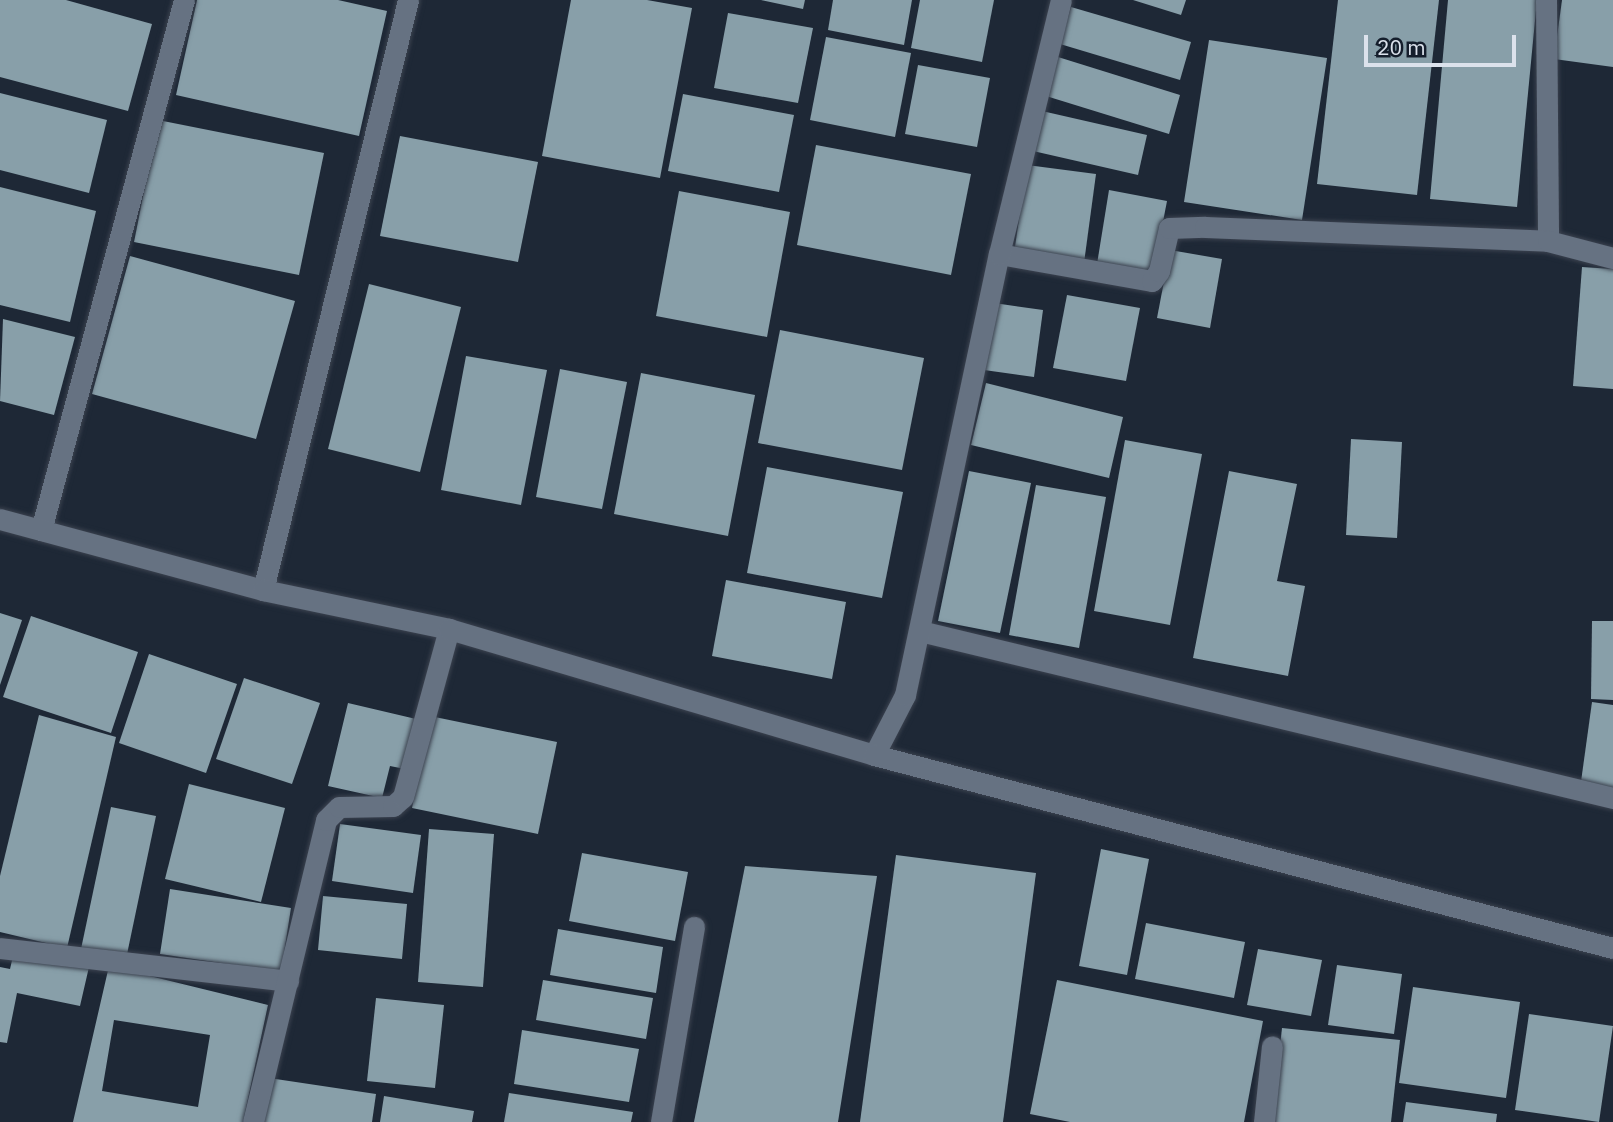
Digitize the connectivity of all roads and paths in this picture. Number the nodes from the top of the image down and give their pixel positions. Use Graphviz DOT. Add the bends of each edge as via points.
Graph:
graph roads {
  1 [pos="184,0"];
  2 [pos="408,0"];
  3 [pos="1061,0"];
  4 [pos="1546,0"];
  5 [pos="1548,241"];
  6 [pos="999,254"];
  7 [pos="1613,258"];
  8 [pos="0,519"];
  9 [pos="41,530"];
  10 [pos="263,590"];
  11 [pos="449,629"];
  12 [pos="920,631"];
  13 [pos="874,755"];
  14 [pos="1613,798"];
  15 [pos="694,927"];
  16 [pos="0,948"];
  17 [pos="1613,948"];
  18 [pos="288,981"];
  19 [pos="1272,1046"];
  20 [pos="253,1122"];
  21 [pos="661,1122"];
  22 [pos="1264,1122"];
  1 -- 9 [label="street"];
  2 -- 10 [label="street"];
  3 -- 6 [label="street"];
  4 -- 5 [label="street"];
  5 -- 6 [label="street" via="1169,228 1159,271 1152,281"];
  5 -- 7 [label="street"];
  6 -- 12 [label="street"];
  8 -- 9 [label="street"];
  9 -- 10 [label="street"];
  10 -- 11 [label="street"];
  11 -- 13 [label="street"];
  11 -- 18 [label="street" via="403,797 393,806 339,807 326,820"];
  12 -- 13 [label="street" via="905,695"];
  12 -- 14 [label="street"];
  13 -- 17 [label="street"];
  15 -- 21 [label="street"];
  16 -- 18 [label="street"];
  18 -- 20 [label="street"];
  19 -- 22 [label="street"];
}
